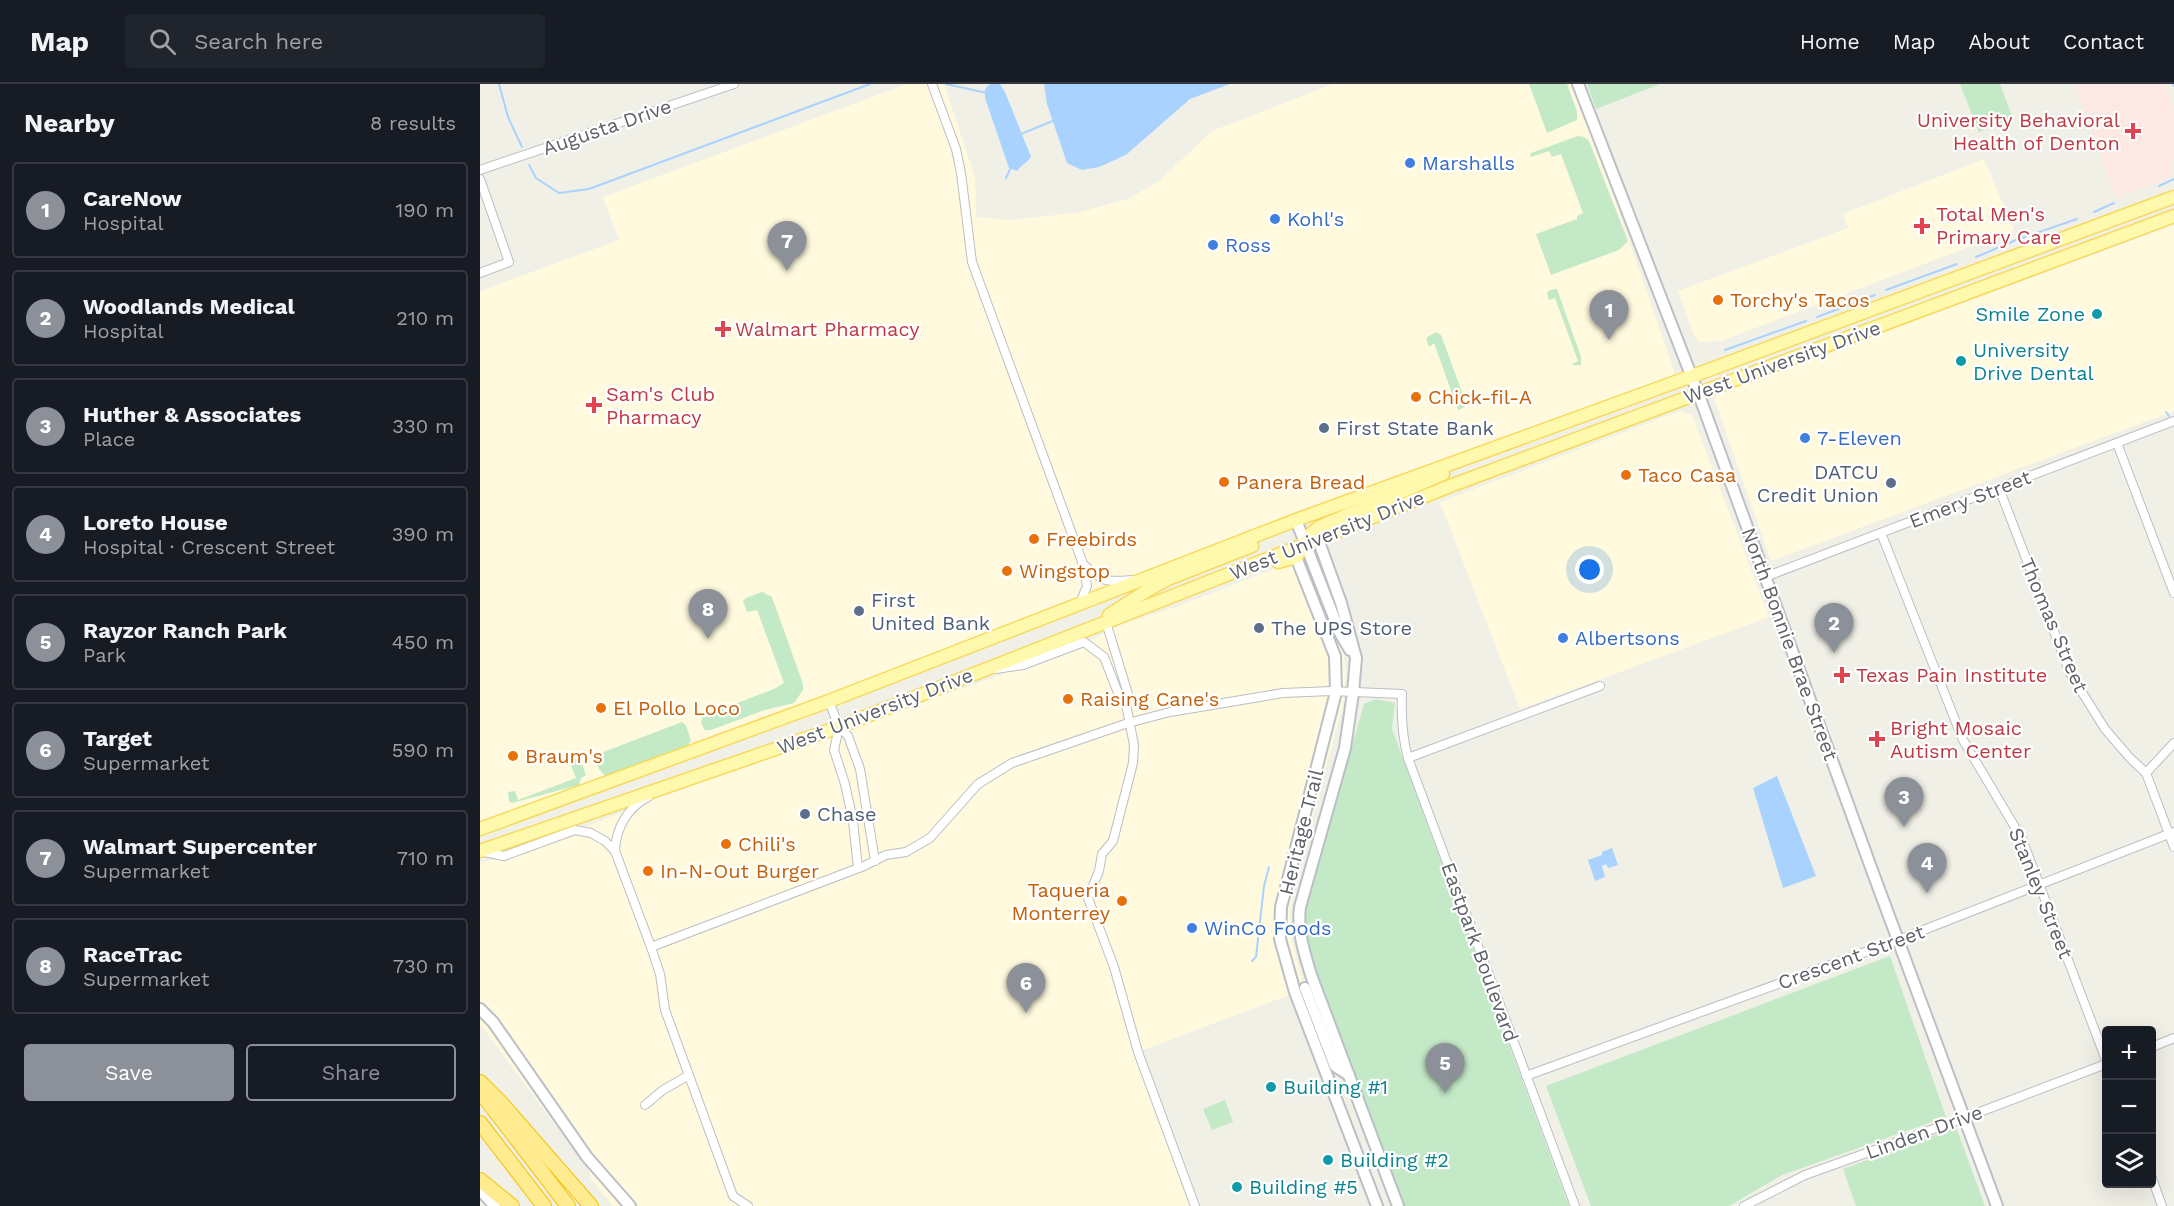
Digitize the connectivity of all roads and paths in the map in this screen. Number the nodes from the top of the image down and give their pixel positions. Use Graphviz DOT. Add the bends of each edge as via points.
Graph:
graph roads {
  1 [pos="734,84"];
  2 [pos="932,84"];
  3 [pos="1578,84"];
  4 [pos="480,170"];
  5 [pos="480,179"];
  6 [pos="2174,197"];
  7 [pos="2174,216"];
  8 [pos="1972,272"];
  9 [pos="480,273"];
  10 [pos="1978,288"];
  11 [pos="1690,376"];
  12 [pos="1698,393"];
  13 [pos="2174,422"];
  14 [pos="2117,443"];
  15 [pos="1463,459"];
  16 [pos="1999,488"];
  17 [pos="1296,520"];
  18 [pos="1881,533"];
  19 [pos="1312,542"];
  20 [pos="1296,557"];
  21 [pos="1083,564"];
  22 [pos="1766,577"];
  23 [pos="1144,579"];
  24 [pos="2174,593"];
  25 [pos="1165,599"];
  26 [pos="1080,603"];
  27 [pos="1106,622"];
  28 [pos="1088,629"];
  29 [pos="979,672"];
  30 [pos="1600,686"];
  31 [pos="1336,692"];
  32 [pos="1353,693"];
  33 [pos="1125,699"];
  34 [pos="829,700"];
  35 [pos="1130,722"];
  36 [pos="839,727"];
  37 [pos="2174,743"];
  38 [pos="1408,758"];
  39 [pos="2145,772"];
  40 [pos="677,783"];
  41 [pos="599,787"];
  42 [pos="606,807"];
  43 [pos="480,829"];
  44 [pos="2172,833"];
  45 [pos="2174,847"];
  46 [pos="480,851"];
  47 [pos="615,851"];
  48 [pos="875,861"];
  49 [pos="858,868"];
  50 [pos="2040,885"];
  51 [pos="1898,940"];
  52 [pos="651,947"];
  53 [pos="1305,988"];
  54 [pos="480,1009"];
  55 [pos="2174,1038"];
  56 [pos="2156,1045"];
  57 [pos="2102,1051"];
  58 [pos="2102,1064"];
  59 [pos="689,1075"];
  60 [pos="1349,1075"];
  61 [pos="1526,1076"];
  62 [pos="480,1082"];
  63 [pos="480,1091"];
  64 [pos="645,1105"];
  65 [pos="1964,1118"];
  66 [pos="480,1123"];
  67 [pos="480,1180"];
  68 [pos="2155,1188"];
  69 [pos="480,1190"];
  70 [pos="1395,1196"];
  71 [pos="1375,1201"];
  72 [pos="495,1206"];
  73 [pos="512,1206"];
  74 [pos="544,1206"];
  75 [pos="568,1206"];
  76 [pos="591,1206"];
  77 [pos="630,1206"];
  78 [pos="748,1206"];
  79 [pos="1195,1206"];
  80 [pos="1575,1206"];
  81 [pos="1744,1206"];
  82 [pos="1997,1206"];
  83 [pos="2162,1206"];
  1 -- 4 [label="street, Augusta Drive"];
  2 -- 21 [label="street" via="956,149 972,262"];
  3 -- 11 [label="street, North Bonnie Brae Street"];
  5 -- 9 [label="street" via="509,262"];
  6 -- 8 [label="main road, West University Drive"];
  7 -- 10 [label="main road, West University Drive"];
  8 -- 10 [label="main road"];
  8 -- 11 [label="main road, West University Drive"];
  10 -- 12 [label="main road, West University Drive"];
  11 -- 12 [label="street, North Bonnie Brae Street"];
  11 -- 15 [label="main road, West University Drive"];
  12 -- 19 [label="main road, West University Drive"];
  12 -- 22 [label="street, North Bonnie Brae Street"];
  13 -- 14 [label="street, Emery Street"];
  14 -- 16 [label="street, Emery Street"];
  14 -- 24 [label="street"];
  15 -- 17 [label="main road, West University Drive"];
  15 -- 19 [label="main road" via="1422,484 1319,527 1311,534"];
  16 -- 18 [label="street, Emery Street"];
  16 -- 39 [label="street, Thomas Street" via="2076,685 2105,729"];
  17 -- 19 [label="street, Heritage Trail"];
  17 -- 23 [label="main road, West University Drive"];
  17 -- 28 [label="main road" via="1281,534 1168,579"];
  18 -- 22 [label="street, Emery Street"];
  18 -- 50 [label="street, Stanley Street" via="1963,740 2022,839"];
  19 -- 20 [label="main road"];
  19 -- 25 [label="main road, West University Drive"];
  19 -- 32 [label="street, Heritage Trail" via="1340,633 1355,663"];
  20 -- 25 [label="main road" via="1180,602"];
  20 -- 31 [label="street, Heritage Trail" via="1335,656"];
  21 -- 23 [label="street" via="1108,582"];
  21 -- 26 [label="street" via="1087,586"];
  22 -- 51 [label="street, North Bonnie Brae Street"];
  23 -- 26 [label="main road, West University Drive"];
  25 -- 27 [label="main road, West University Drive"];
  26 -- 34 [label="main road, West University Drive"];
  27 -- 28 [label="main road, West University Drive"];
  27 -- 33 [label="street" via="1128,694"];
  28 -- 29 [label="main road, West University Drive"];
  29 -- 33 [label="street" via="1023,666 1084,642 1104,657 1120,698"];
  29 -- 36 [label="main road, West University Drive"];
  30 -- 38 [label="street"];
  31 -- 32 [label="street"];
  31 -- 35 [label="street" via="1283,693"];
  31 -- 71 [label="street, Heritage Trail" via="1281,907 1280,939 1295,992"];
  32 -- 38 [label="street, Eastpark Boulevard" via="1402,694 1400,720"];
  32 -- 60 [label="street, Heritage Trail" via="1345,748 1298,925 1311,975"];
  33 -- 35 [label="street"];
  34 -- 36 [label="street"];
  34 -- 41 [label="main road, West University Drive"];
  35 -- 48 [label="street" via="1012,763 978,784 930,838 906,852"];
  35 -- 79 [label="street" via="1133,763 1113,841 1102,854 1088,898 1114,967 1138,1052"];
  36 -- 40 [label="main road, West University Drive"];
  36 -- 48 [label="street" via="848,736 860,769"];
  36 -- 49 [label="street" via="834,750 853,821"];
  37 -- 39 [label="street"];
  38 -- 61 [label="street, Eastpark Boulevard"];
  39 -- 44 [label="street, Thomas Street"];
  40 -- 42 [label="main road, West University Drive"];
  40 -- 47 [label="street" via="642,800 621,822"];
  41 -- 42 [label="main road"];
  41 -- 43 [label="main road, West University Drive"];
  42 -- 46 [label="main road, West University Drive"];
  44 -- 45 [label="street, Thomas Street"];
  44 -- 50 [label="street, Crescent Street"];
  46 -- 47 [label="street" via="504,856 575,830 591,833"];
  47 -- 52 [label="street"];
  48 -- 49 [label="street"];
  49 -- 52 [label="street"];
  50 -- 51 [label="street, Crescent Street"];
  50 -- 57 [label="street, Stanley Street"];
  51 -- 61 [label="street, Crescent Street"];
  51 -- 65 [label="street, North Bonnie Brae Street"];
  52 -- 59 [label="street" via="665,1010"];
  53 -- 60 [label="street" via="1335,1066"];
  54 -- 77 [label="street" via="494,1022 587,1157"];
  55 -- 56 [label="street"];
  58 -- 65 [label="street, Linden Drive"];
  59 -- 64 [label="street"];
  59 -- 78 [label="street" via="734,1196"];
  60 -- 70 [label="street, Heritage Trail"];
  61 -- 80 [label="street, Eastpark Boulevard"];
  62 -- 76 [label="highway"];
  63 -- 75 [label="highway"];
  65 -- 81 [label="street, Linden Drive" via="1805,1175"];
  65 -- 82 [label="street, North Bonnie Brae Street"];
  66 -- 74 [label="highway"];
  67 -- 73 [label="highway"];
  68 -- 83 [label="street"];
  69 -- 72 [label="street"];
  70 -- 71 [label="street"];
}
